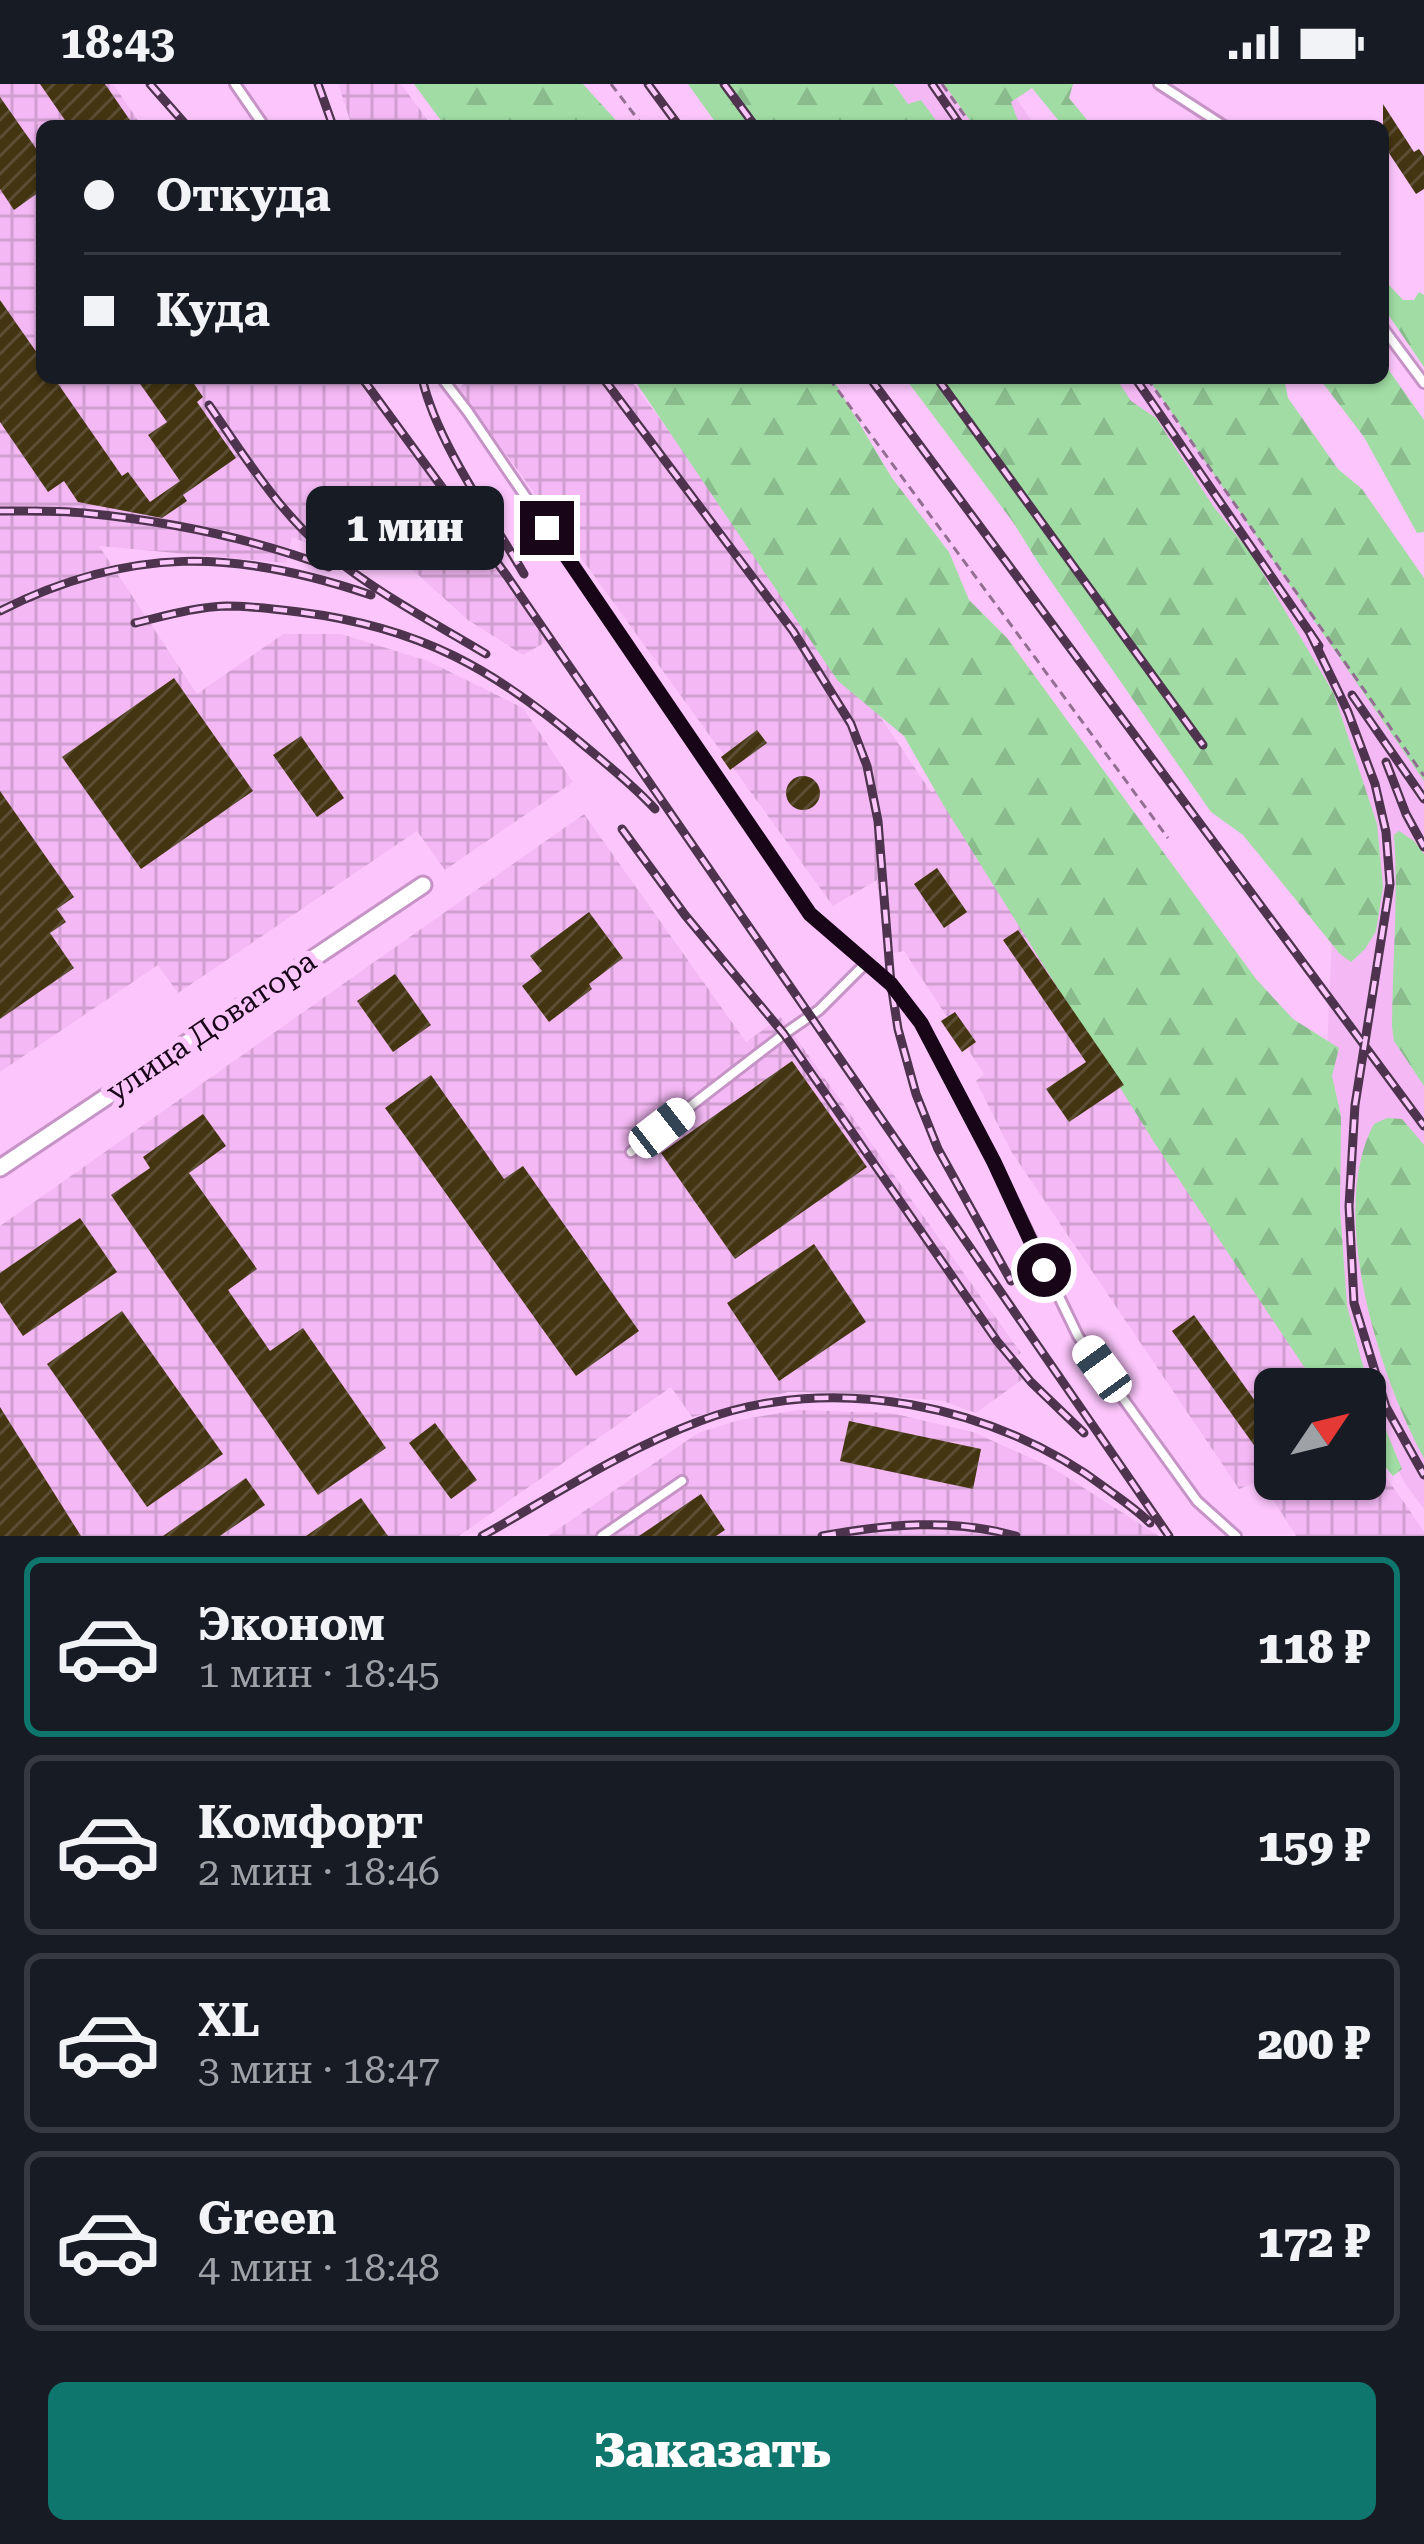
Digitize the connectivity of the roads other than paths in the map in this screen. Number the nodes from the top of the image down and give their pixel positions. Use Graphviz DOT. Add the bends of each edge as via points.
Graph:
graph roads {
  1 [pos="235,84"];
  2 [pos="1159,84"];
  3 [pos="260,120"];
  4 [pos="1215,120"];
  5 [pos="1389,336"];
  6 [pos="1424,383"];
  7 [pos="447,384"];
  8 [pos="423,885"];
  9 [pos="866,963"];
  10 [pos="631,1152"];
  11 [pos="0,1168"];
  12 [pos="682,1480"];
  13 [pos="602,1536"];
  14 [pos="1235,1536"];
  1 -- 3 [label="lane"];
  2 -- 4 [label="lane"];
  5 -- 6 [label="lane"];
  7 -- 9 [label="lane" via="810,914"];
  8 -- 11 [label="street, улица Доватора"];
  9 -- 10 [label="lane" via="819,1010"];
  9 -- 14 [label="lane" via="921,1023 1078,1336 1197,1501"];
  12 -- 13 [label="lane"];
}
